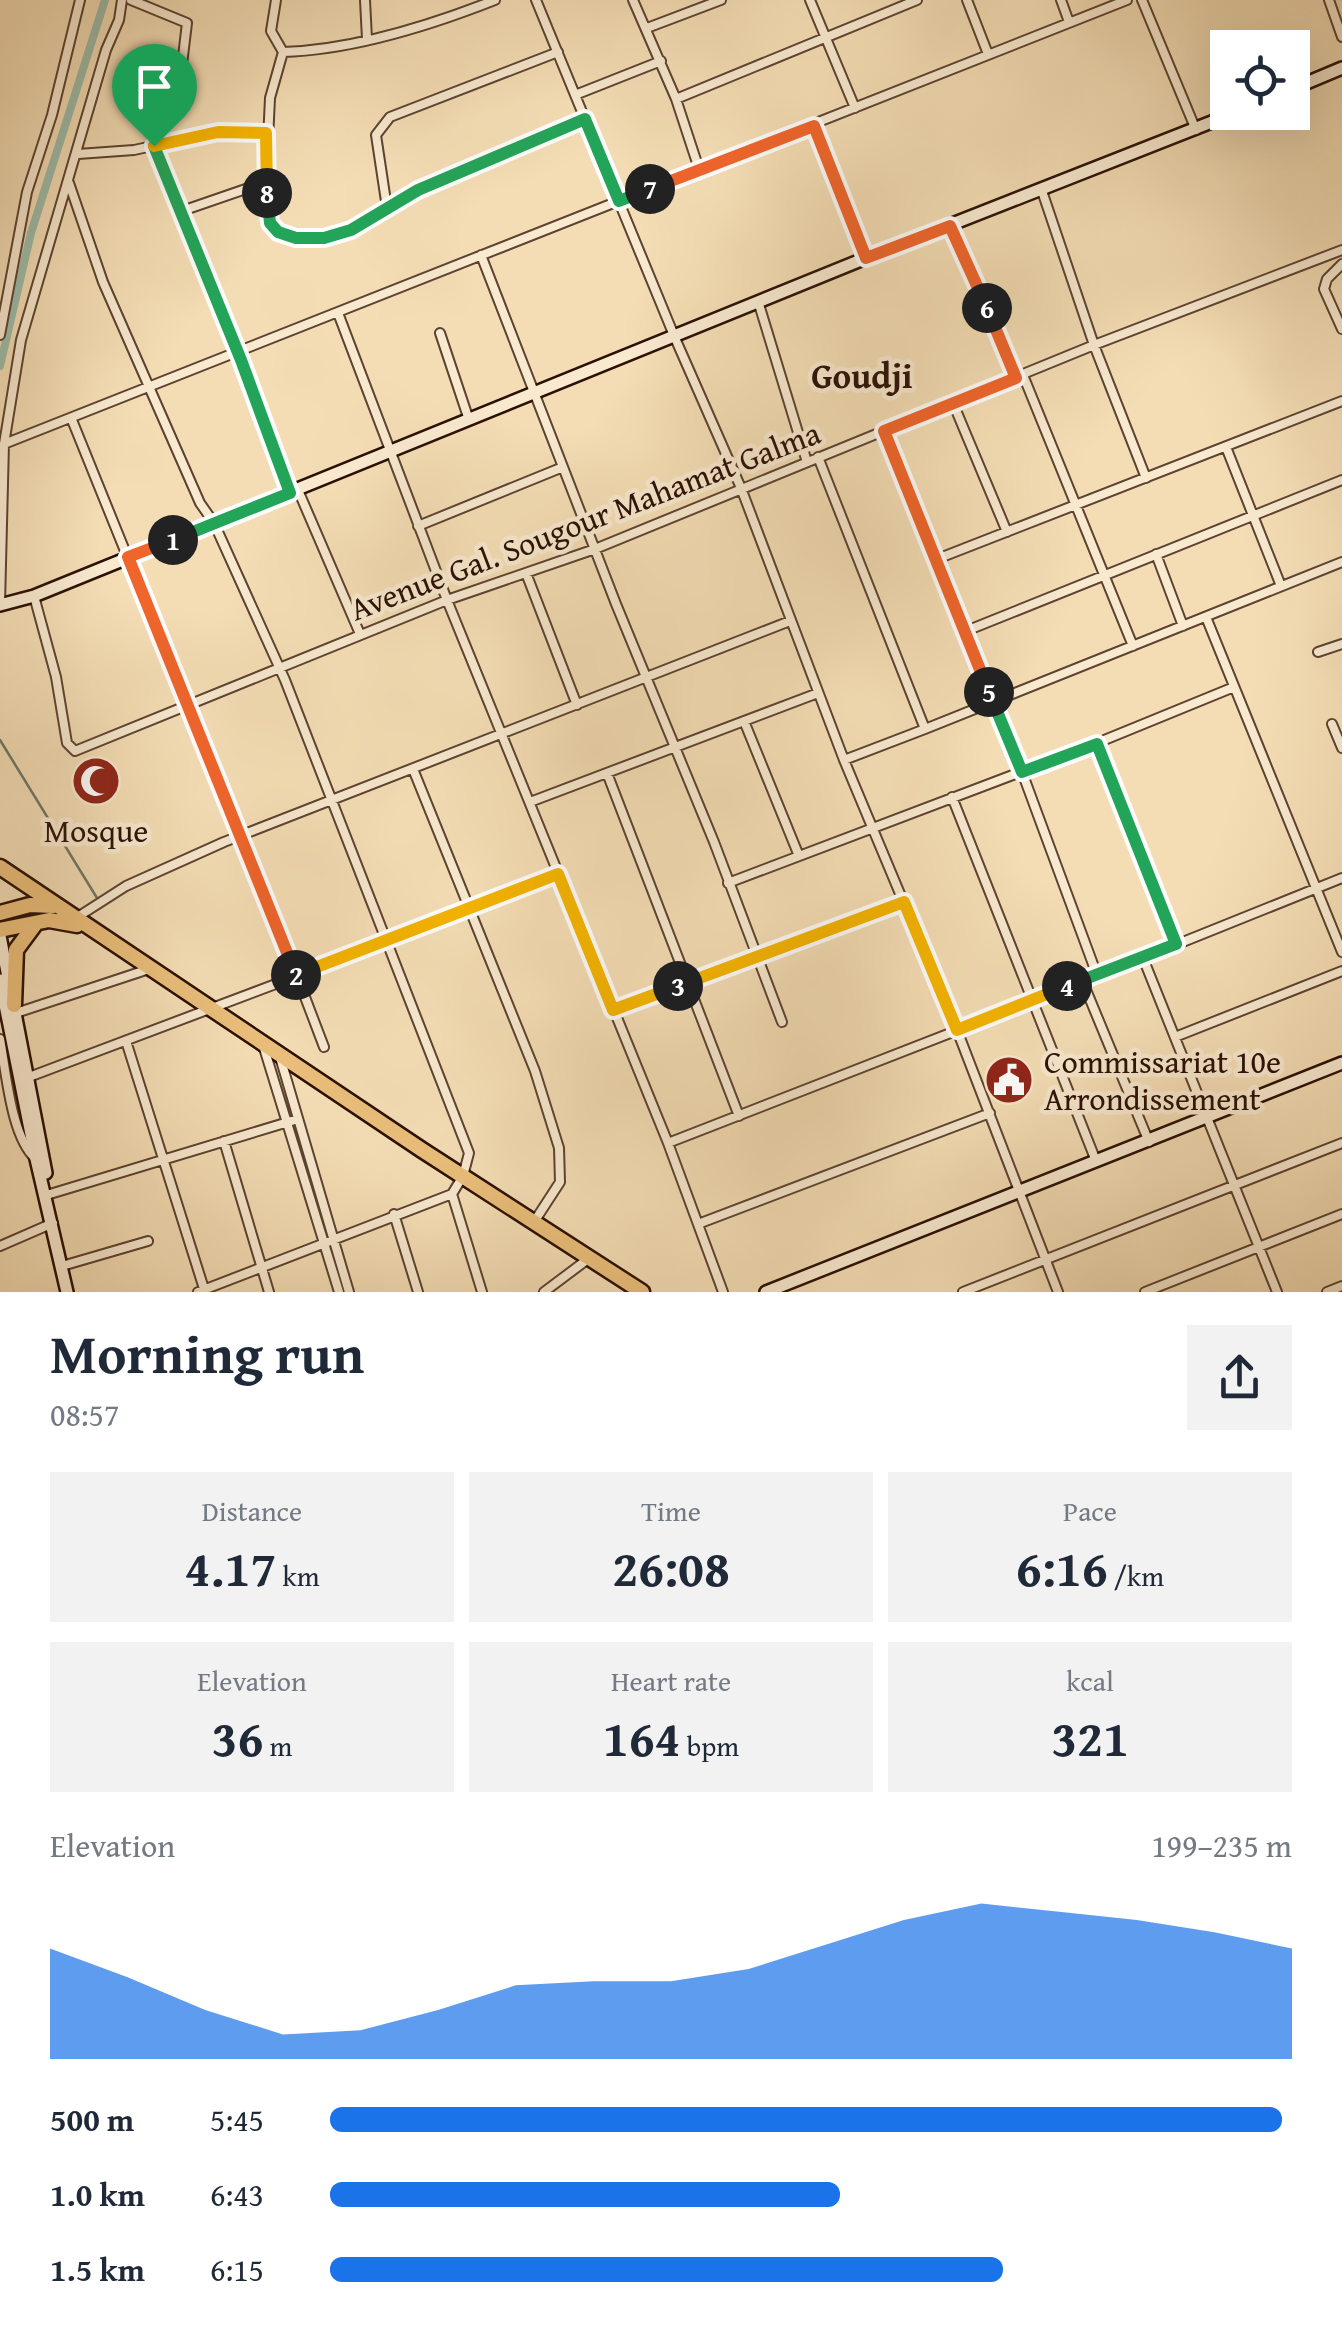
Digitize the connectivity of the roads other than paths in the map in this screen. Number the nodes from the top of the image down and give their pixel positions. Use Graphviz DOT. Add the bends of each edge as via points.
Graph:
graph roads {
  1 [pos="80,0"];
  2 [pos="122,0"];
  3 [pos="130,0"];
  4 [pos="276,0"];
  5 [pos="365,0"];
  6 [pos="495,0"];
  7 [pos="536,0"];
  8 [pos="634,0"];
  9 [pos="721,0"];
  10 [pos="810,0"];
  11 [pos="917,0"];
  12 [pos="967,0"];
  13 [pos="1060,0"];
  14 [pos="1128,0"];
  15 [pos="1142,0"];
  16 [pos="1329,0"];
  17 [pos="1070,22"];
  18 [pos="647,28"];
  19 [pos="1342,37"];
  20 [pos="827,38"];
  21 [pos="367,39"];
  22 [pos="283,52"];
  23 [pos="558,52"];
  24 [pos="988,54"];
  25 [pos="660,61"];
  26 [pos="1342,68"];
  27 [pos="1310,81"];
  28 [pos="575,95"];
  29 [pos="676,99"];
  30 [pos="177,106"];
  31 [pos="855,108"];
  32 [pos="585,119"];
  33 [pos="1210,124"];
  34 [pos="814,126"];
  35 [pos="1196,130"];
  36 [pos="266,133"];
  37 [pos="154,146"];
  38 [pos="78,154"];
  39 [pos="699,169"];
  40 [pos="266,182"];
  41 [pos="69,184"];
  42 [pos="1042,192"];
  43 [pos="619,201"];
  44 [pos="387,208"];
  45 [pos="179,212"];
  46 [pos="950,226"];
  47 [pos="1342,250"];
  48 [pos="480,255"];
  49 [pos="866,258"];
  50 [pos="1342,264"];
  51 [pos="758,301"];
  52 [pos="338,313"];
  53 [pos="1342,330"];
  54 [pos="440,332"];
  55 [pos="0,335"];
  56 [pos="675,338"];
  57 [pos="1094,346"];
  58 [pos="238,354"];
  59 [pos="1019,377"];
  60 [pos="150,389"];
  61 [pos="534,393"];
  62 [pos="1342,401"];
  63 [pos="954,403"];
  64 [pos="72,420"];
  65 [pos="470,420"];
  66 [pos="884,431"];
  67 [pos="4,444"];
  68 [pos="1226,447"];
  69 [pos="390,453"];
  70 [pos="818,457"];
  71 [pos="806,462"];
  72 [pos="563,468"];
  73 [pos="1146,478"];
  74 [pos="1342,480"];
  75 [pos="741,488"];
  76 [pos="294,492"];
  77 [pos="1076,505"];
  78 [pos="1252,516"];
  79 [pos="214,523"];
  80 [pos="418,526"];
  81 [pos="1007,532"];
  82 [pos="595,549"];
  83 [pos="1156,554"];
  84 [pos="128,557"];
  85 [pos="937,560"];
  86 [pos="1342,562"];
  87 [pos="526,574"];
  88 [pos="1104,576"];
  89 [pos="1281,586"];
  90 [pos="34,596"];
  91 [pos="447,600"];
  92 [pos="0,604"];
  93 [pos="1206,617"];
  94 [pos="790,621"];
  95 [pos="1183,626"];
  96 [pos="966,632"];
  97 [pos="360,634"];
  98 [pos="1342,644"];
  99 [pos="1133,646"];
  100 [pos="1318,652"];
  101 [pos="280,670"];
  102 [pos="647,678"];
  103 [pos="1234,687"];
  104 [pos="818,693"];
  105 [pos="993,702"];
  106 [pos="578,705"];
  107 [pos="186,706"];
  108 [pos="744,721"];
  109 [pos="1332,724"];
  110 [pos="925,728"];
  111 [pos="503,735"];
  112 [pos="1097,744"];
  113 [pos="674,746"];
  114 [pos="1342,748"];
  115 [pos="844,760"];
  116 [pos="413,769"];
  117 [pos="1022,772"];
  118 [pos="606,773"];
  119 [pos="952,797"];
  120 [pos="332,800"];
  121 [pos="530,802"];
  122 [pos="874,827"];
  123 [pos="238,836"];
  124 [pos="798,856"];
  125 [pos="0,868"];
  126 [pos="558,874"];
  127 [pos="1342,878"];
  128 [pos="728,883"];
  129 [pos="1316,888"];
  130 [pos="904,902"];
  131 [pos="468,908"];
  132 [pos="0,913"];
  133 [pos="70,914"];
  134 [pos="37,923"];
  135 [pos="93,930"];
  136 [pos="0,933"];
  137 [pos="387,940"];
  138 [pos="1176,944"];
  139 [pos="1342,952"];
  140 [pos="756,956"];
  141 [pos="1143,958"];
  142 [pos="149,969"];
  143 [pos="1342,972"];
  144 [pos="1097,974"];
  145 [pos="297,976"];
  146 [pos="0,980"];
  147 [pos="1082,980"];
  148 [pos="686,983"];
  149 [pos="1032,1000"];
  150 [pos="207,1008"];
  151 [pos="15,1009"];
  152 [pos="613,1010"];
  153 [pos="782,1022"];
  154 [pos="957,1030"];
  155 [pos="1174,1037"];
  156 [pos="0,1039"];
  157 [pos="126,1041"];
  158 [pos="262,1044"];
  159 [pos="324,1047"];
  160 [pos="279,1054"];
  161 [pos="1342,1063"];
  162 [pos="13,1076"];
  163 [pos="990,1113"];
  164 [pos="739,1116"];
  165 [pos="1206,1118"];
  166 [pos="298,1119"];
  167 [pos="288,1122"];
  168 [pos="224,1141"];
  169 [pos="1149,1142"];
  170 [pos="1342,1142"];
  171 [pos="668,1143"];
  172 [pos="165,1160"];
  173 [pos="1096,1161"];
  174 [pos="463,1176"];
  175 [pos="1234,1186"];
  176 [pos="1018,1190"];
  177 [pos="50,1194"];
  178 [pos="452,1194"];
  179 [pos="394,1214"];
  180 [pos="1342,1214"];
  181 [pos="52,1220"];
  182 [pos="534,1222"];
  183 [pos="698,1224"];
  184 [pos="334,1239"];
  185 [pos="148,1241"];
  186 [pos="323,1243"];
  187 [pos="0,1246"];
  188 [pos="1259,1247"];
  189 [pos="590,1258"];
  190 [pos="1045,1260"];
  191 [pos="62,1266"];
  192 [pos="261,1267"];
  193 [pos="1342,1286"];
  194 [pos="202,1291"];
  195 [pos="67,1292"];
  196 [pos="268,1292"];
  197 [pos="339,1292"];
  198 [pos="349,1292"];
  199 [pos="418,1292"];
  200 [pos="482,1292"];
  201 [pos="544,1292"];
  202 [pos="642,1292"];
  203 [pos="723,1292"];
  204 [pos="766,1292"];
  205 [pos="964,1292"];
  206 [pos="1058,1292"];
  207 [pos="1145,1292"];
  208 [pos="1276,1292"];
  209 [pos="1327,1292"];
  1 -- 55 [label="street" via="27,192"];
  2 -- 38 [label="street"];
  3 -- 30 [label="street" via="188,24"];
  4 -- 22 [label="street" via="272,32"];
  5 -- 21 [label="street"];
  6 -- 21 [label="street"];
  7 -- 23 [label="street"];
  8 -- 18 [label="street"];
  9 -- 18 [label="street"];
  10 -- 20 [label="street"];
  11 -- 20 [label="street"];
  12 -- 24 [label="street"];
  13 -- 17 [label="street"];
  14 -- 17 [label="street"];
  15 -- 35 [label="street"];
  16 -- 19 [label="street"];
  17 -- 24 [label="street"];
  18 -- 25 [label="street"];
  20 -- 29 [label="street"];
  20 -- 31 [label="street"];
  21 -- 22 [label="street"];
  22 -- 36 [label="street"];
  23 -- 28 [label="street"];
  23 -- 44 [label="street" via="380,126"];
  24 -- 31 [label="street"];
  25 -- 28 [label="street"];
  25 -- 29 [label="street"];
  26 -- 27 [label="main road"];
  28 -- 32 [label="street"];
  29 -- 39 [label="street"];
  31 -- 34 [label="street"];
  32 -- 43 [label="street"];
  32 -- 44 [label="street"];
  33 -- 35 [label="main road"];
  34 -- 39 [label="street"];
  34 -- 49 [label="street"];
  35 -- 42 [label="main road"];
  36 -- 37 [label="street" via="218,132"];
  36 -- 40 [label="street"];
  37 -- 38 [label="street"];
  37 -- 45 [label="street"];
  38 -- 41 [label="street"];
  39 -- 43 [label="street"];
  40 -- 44 [label="street" via="273,228 296,238 340,234"];
  40 -- 45 [label="street"];
  41 -- 60 [label="street"];
  41 -- 67 [label="street" via="33,291"];
  42 -- 46 [label="main road"];
  42 -- 57 [label="street"];
  43 -- 48 [label="street"];
  43 -- 56 [label="street"];
  45 -- 58 [label="street"];
  46 -- 49 [label="main road"];
  46 -- 59 [label="street"];
  47 -- 57 [label="street, Avenue Gal. Sougour Mahamat Galma"];
  48 -- 52 [label="street"];
  48 -- 61 [label="street"];
  49 -- 51 [label="main road"];
  50 -- 53 [label="street" via="1324,289"];
  51 -- 56 [label="main road"];
  51 -- 71 [label="street"];
  52 -- 58 [label="street"];
  52 -- 69 [label="street"];
  54 -- 65 [label="street"];
  56 -- 61 [label="main road"];
  56 -- 75 [label="street"];
  57 -- 59 [label="street, Avenue Gal. Sougour Mahamat Galma"];
  57 -- 73 [label="street"];
  58 -- 60 [label="street"];
  58 -- 76 [label="street"];
  59 -- 63 [label="street, Avenue Gal. Sougour Mahamat Galma"];
  59 -- 77 [label="street"];
  60 -- 64 [label="street"];
  60 -- 79 [label="street"];
  61 -- 65 [label="main road"];
  61 -- 72 [label="street"];
  62 -- 68 [label="street"];
  63 -- 66 [label="street, Avenue Gal. Sougour Mahamat Galma"];
  63 -- 81 [label="street"];
  64 -- 67 [label="street"];
  64 -- 84 [label="street"];
  65 -- 69 [label="main road"];
  66 -- 70 [label="street, Avenue Gal. Sougour Mahamat Galma"];
  66 -- 85 [label="street"];
  67 -- 92 [label="street"];
  68 -- 73 [label="street"];
  68 -- 78 [label="street"];
  69 -- 76 [label="main road"];
  69 -- 80 [label="street"];
  70 -- 71 [label="street, Avenue Gal. Sougour Mahamat Galma"];
  70 -- 110 [label="street"];
  71 -- 75 [label="street, Avenue Gal. Sougour Mahamat Galma"];
  72 -- 80 [label="street"];
  72 -- 82 [label="street"];
  73 -- 77 [label="street"];
  74 -- 78 [label="street"];
  75 -- 82 [label="street, Avenue Gal. Sougour Mahamat Galma"];
  75 -- 94 [label="street"];
  76 -- 79 [label="main road"];
  76 -- 97 [label="street"];
  77 -- 81 [label="street"];
  77 -- 88 [label="street"];
  78 -- 83 [label="street"];
  78 -- 89 [label="street"];
  79 -- 84 [label="main road"];
  79 -- 101 [label="street"];
  80 -- 91 [label="street"];
  81 -- 85 [label="street"];
  82 -- 87 [label="street, Avenue Gal. Sougour Mahamat Galma"];
  82 -- 102 [label="street"];
  83 -- 88 [label="street"];
  83 -- 95 [label="street"];
  84 -- 90 [label="main road"];
  84 -- 107 [label="street"];
  85 -- 96 [label="street"];
  86 -- 89 [label="street"];
  87 -- 91 [label="street, Avenue Gal. Sougour Mahamat Galma"];
  87 -- 106 [label="street"];
  88 -- 96 [label="street"];
  88 -- 99 [label="street"];
  89 -- 93 [label="street"];
  90 -- 92 [label="main road"];
  90 -- 107 [label="street, Avenue Gal. Sougour Mahamat Galma" via="70,748"];
  91 -- 97 [label="street, Avenue Gal. Sougour Mahamat Galma"];
  91 -- 111 [label="street"];
  93 -- 95 [label="street"];
  93 -- 103 [label="street"];
  94 -- 102 [label="street"];
  94 -- 104 [label="street"];
  95 -- 99 [label="street"];
  96 -- 105 [label="street"];
  97 -- 101 [label="street, Avenue Gal. Sougour Mahamat Galma"];
  98 -- 100 [label="street"];
  99 -- 105 [label="street"];
  101 -- 107 [label="street, Avenue Gal. Sougour Mahamat Galma"];
  101 -- 120 [label="street"];
  102 -- 106 [label="street"];
  102 -- 113 [label="street"];
  103 -- 112 [label="street"];
  103 -- 129 [label="street"];
  104 -- 108 [label="street"];
  104 -- 115 [label="street"];
  105 -- 110 [label="street"];
  105 -- 117 [label="street"];
  106 -- 111 [label="street"];
  107 -- 123 [label="street"];
  108 -- 113 [label="street"];
  108 -- 124 [label="street"];
  109 -- 114 [label="street"];
  110 -- 115 [label="street"];
  111 -- 116 [label="street"];
  111 -- 121 [label="street"];
  112 -- 117 [label="street"];
  112 -- 138 [label="street"];
  113 -- 118 [label="street"];
  113 -- 128 [label="street"];
  115 -- 122 [label="street"];
  116 -- 120 [label="street"];
  116 -- 131 [label="street"];
  117 -- 119 [label="street"];
  117 -- 144 [label="street"];
  118 -- 121 [label="street"];
  118 -- 148 [label="street"];
  119 -- 122 [label="street"];
  119 -- 149 [label="street"];
  120 -- 123 [label="street"];
  120 -- 137 [label="street"];
  121 -- 126 [label="street"];
  122 -- 124 [label="street"];
  122 -- 130 [label="street"];
  123 -- 133 [label="street"];
  123 -- 145 [label="street"];
  124 -- 128 [label="street"];
  125 -- 133 [label="highway"];
  126 -- 131 [label="street"];
  126 -- 152 [label="street"];
  127 -- 129 [label="street"];
  128 -- 140 [label="street"];
  129 -- 138 [label="street"];
  129 -- 139 [label="street"];
  130 -- 140 [label="street"];
  130 -- 154 [label="street"];
  131 -- 137 [label="street"];
  131 -- 182 [label="street" via="559,1148 560,1182"];
  132 -- 133 [label="highway" via="37,904"];
  133 -- 135 [label="highway"];
  134 -- 135 [label="highway" via="59,920"];
  134 -- 136 [label="highway"];
  134 -- 151 [label="highway" via="16,950"];
  135 -- 142 [label="highway"];
  136 -- 151 [label="main road"];
  137 -- 145 [label="street"];
  137 -- 174 [label="street" via="467,1145"];
  138 -- 141 [label="street"];
  140 -- 148 [label="street"];
  140 -- 153 [label="street"];
  141 -- 144 [label="street"];
  141 -- 155 [label="street"];
  142 -- 150 [label="highway"];
  142 -- 151 [label="street"];
  143 -- 155 [label="street"];
  144 -- 147 [label="street"];
  145 -- 150 [label="street"];
  145 -- 159 [label="street"];
  146 -- 162 [label="main road"];
  147 -- 149 [label="street"];
  147 -- 169 [label="street"];
  148 -- 152 [label="street"];
  148 -- 164 [label="street"];
  149 -- 154 [label="street"];
  149 -- 173 [label="street"];
  150 -- 157 [label="street"];
  150 -- 158 [label="highway"];
  151 -- 162 [label="main road"];
  152 -- 171 [label="street"];
  154 -- 163 [label="street"];
  154 -- 164 [label="street"];
  155 -- 165 [label="street"];
  156 -- 162 [label="street"];
  157 -- 162 [label="street"];
  157 -- 172 [label="street"];
  158 -- 160 [label="highway"];
  158 -- 167 [label="street"];
  160 -- 166 [label="street"];
  160 -- 174 [label="highway"];
  161 -- 165 [label="main road"];
  162 -- 177 [label="main road"];
  162 -- 181 [label="main road"];
  163 -- 176 [label="street"];
  163 -- 183 [label="street"];
  164 -- 171 [label="street"];
  165 -- 169 [label="main road"];
  165 -- 175 [label="street"];
  166 -- 167 [label="street"];
  166 -- 184 [label="street"];
  167 -- 168 [label="street"];
  167 -- 186 [label="street"];
  168 -- 172 [label="street"];
  168 -- 192 [label="street"];
  169 -- 173 [label="main road"];
  170 -- 175 [label="street"];
  171 -- 183 [label="street"];
  172 -- 177 [label="street"];
  172 -- 194 [label="street"];
  173 -- 176 [label="main road"];
  174 -- 178 [label="street"];
  174 -- 182 [label="highway"];
  175 -- 188 [label="street"];
  175 -- 190 [label="street"];
  176 -- 190 [label="street"];
  176 -- 204 [label="main road"];
  177 -- 181 [label="main road"];
  178 -- 179 [label="street"];
  178 -- 200 [label="street"];
  179 -- 184 [label="street"];
  179 -- 199 [label="street"];
  180 -- 188 [label="street"];
  181 -- 187 [label="street"];
  181 -- 191 [label="main road"];
  182 -- 189 [label="highway"];
  183 -- 203 [label="street"];
  184 -- 186 [label="street"];
  184 -- 198 [label="street"];
  185 -- 191 [label="street"];
  186 -- 192 [label="street"];
  186 -- 197 [label="street"];
  188 -- 207 [label="street"];
  188 -- 208 [label="street"];
  189 -- 201 [label="street"];
  189 -- 202 [label="highway"];
  190 -- 205 [label="street"];
  190 -- 206 [label="street"];
  191 -- 195 [label="main road"];
  192 -- 194 [label="street"];
  192 -- 196 [label="street"];
  193 -- 209 [label="street"];
}
